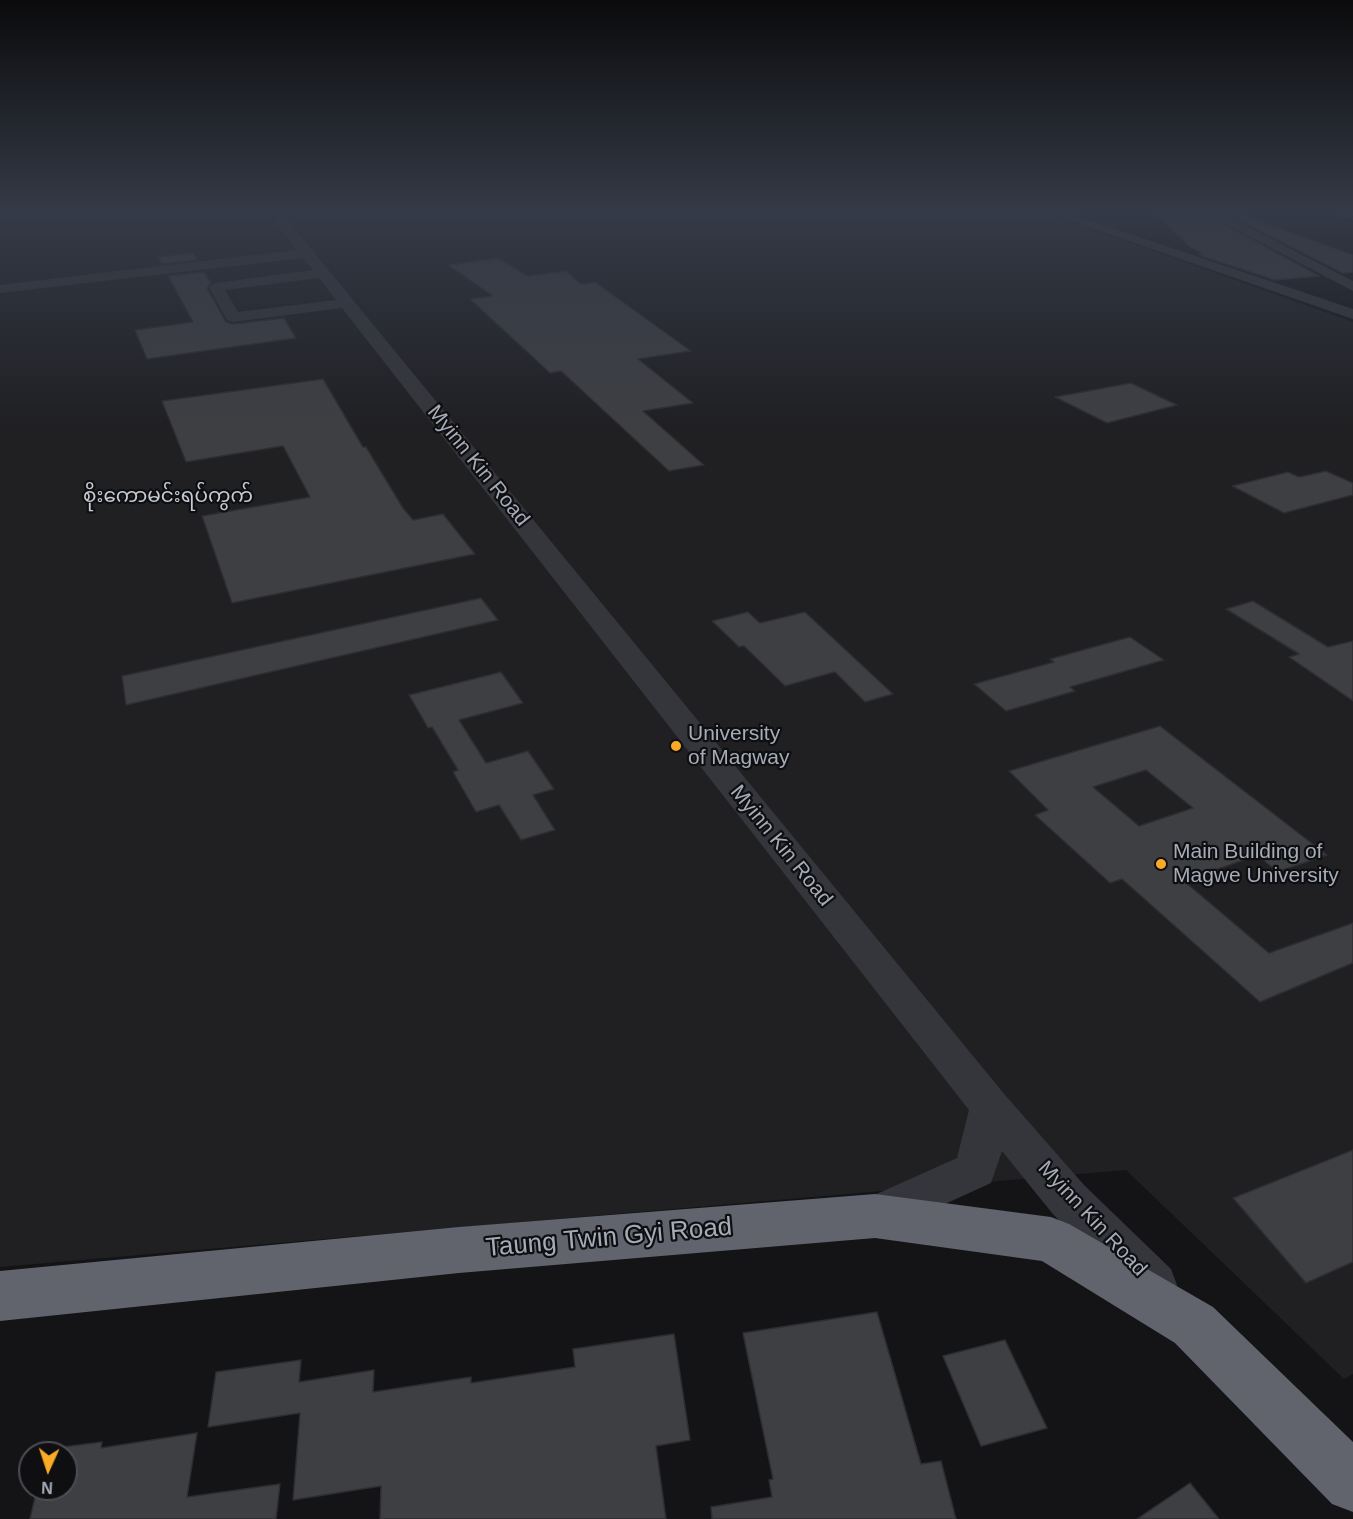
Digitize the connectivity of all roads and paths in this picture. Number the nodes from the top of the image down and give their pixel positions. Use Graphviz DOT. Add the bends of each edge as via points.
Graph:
graph roads {
  1 [pos="86,282"];
  2 [pos="237,282"];
  3 [pos="330,282"];
  4 [pos="1258,282"];
  5 [pos="0,289"];
  6 [pos="347,303"];
  7 [pos="1353,314"];
  8 [pos="990,1107"];
  9 [pos="875,1216"];
  10 [pos="0,1296"];
  11 [pos="1194,1325"];
  12 [pos="1353,1484"];
  1 -- 5 [label="street"];
  2 -- 6 [label="street" via="216,287 233,317"];
  3 -- 6 [label="street, Myinn Kin Road"];
  4 -- 7 [label="street"];
  6 -- 8 [label="street, Myinn Kin Road"];
  8 -- 9 [label="street" via="976,1170"];
  8 -- 11 [label="street, Myinn Kin Road" via="1068,1199"];
  9 -- 10 [label="highway, Taung Twin Gyi Road" via="447,1251"];
  9 -- 11 [label="highway, Taung Twin Gyi Road" via="1051,1240"];
  11 -- 12 [label="highway, Taung Twin Gyi Road"];
}
